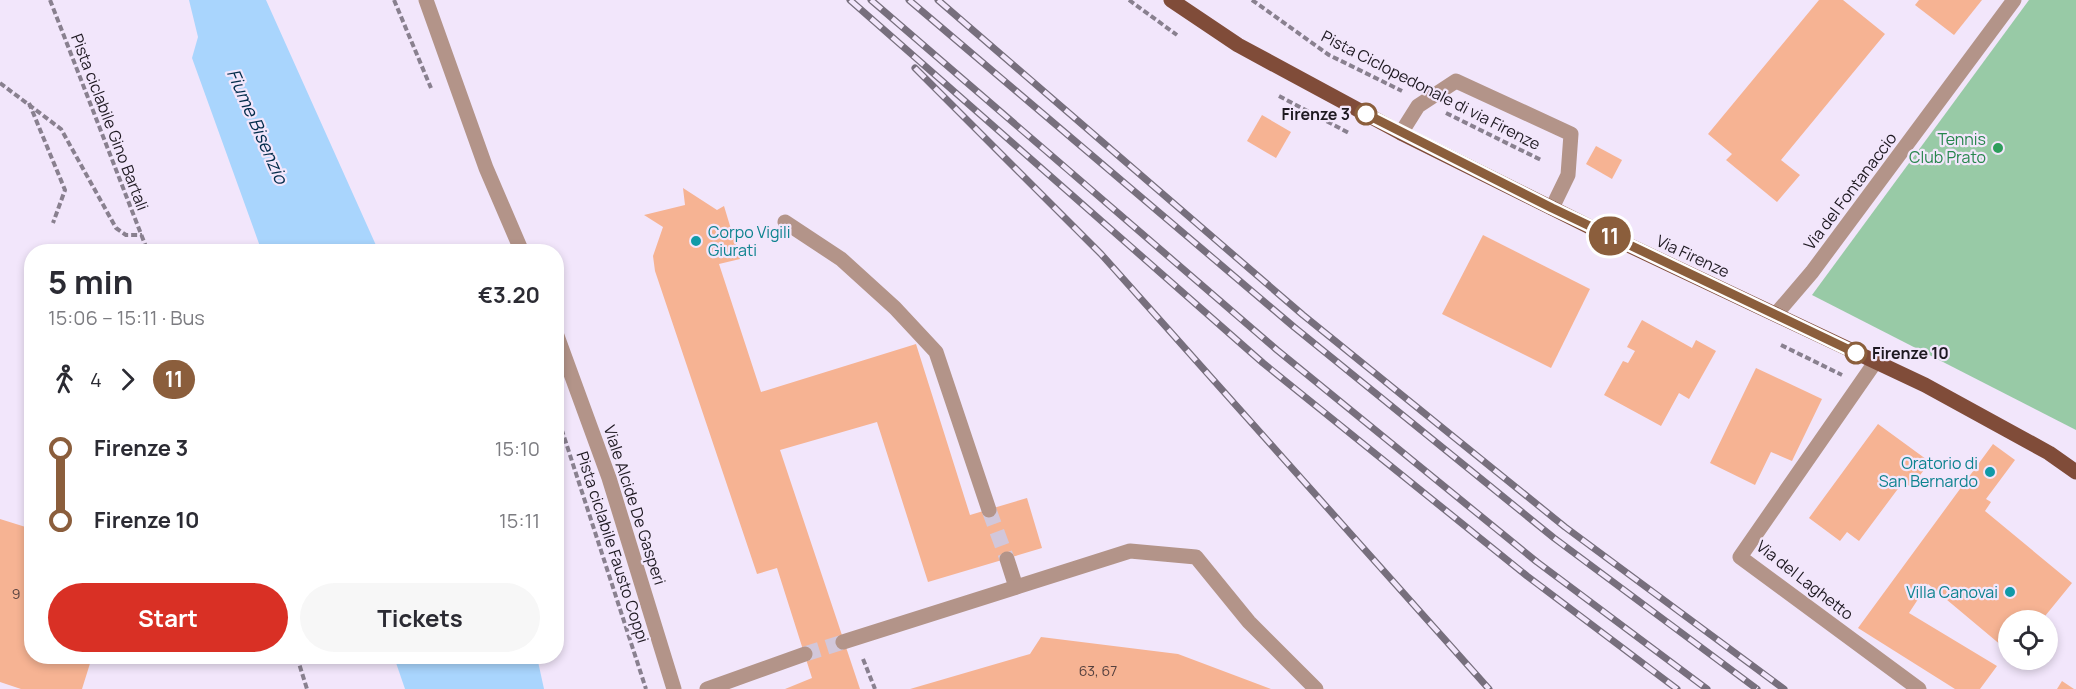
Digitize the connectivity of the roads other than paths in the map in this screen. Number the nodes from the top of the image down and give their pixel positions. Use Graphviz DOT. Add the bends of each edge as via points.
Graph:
graph roads {
  1 [pos="426,0"];
  2 [pos="1171,0"];
  3 [pos="2014,0"];
  4 [pos="1401,133"];
  5 [pos="1552,208"];
  6 [pos="785,222"];
  7 [pos="519,244"];
  8 [pos="1776,314"];
  9 [pos="564,355"];
  10 [pos="1876,361"];
  11 [pos="2076,472"];
  12 [pos="989,510"];
  13 [pos="1006,559"];
  14 [pos="1016,586"];
  15 [pos="850,641"];
  16 [pos="805,654"];
  17 [pos="674,689"];
  18 [pos="707,689"];
  19 [pos="1316,689"];
  20 [pos="1919,689"];
  1 -- 7 [label="street" via="486,168"];
  2 -- 4 [label="main road, Via Firenze" via="1238,45"];
  3 -- 8 [label="street, Via del Fontanaccio" via="1812,272"];
  4 -- 5 [label="main road, Via Firenze"];
  4 -- 5 [label="street" via="1418,106 1456,81 1571,134 1568,175"];
  5 -- 8 [label="main road, Via Firenze"];
  6 -- 12 [label="street" via="841,260 895,308 936,352"];
  8 -- 10 [label="main road, Via Firenze"];
  9 -- 17 [label="street, Viale Alcide De Gasperi" via="609,478"];
  10 -- 11 [label="main road, Via Firenze" via="2049,453"];
  10 -- 20 [label="street, Via del Laghetto" via="1740,556"];
  13 -- 14 [label="street"];
  14 -- 15 [label="street"];
  14 -- 19 [label="street" via="1130,551 1196,557 1249,621"];
  16 -- 18 [label="street"];
}
